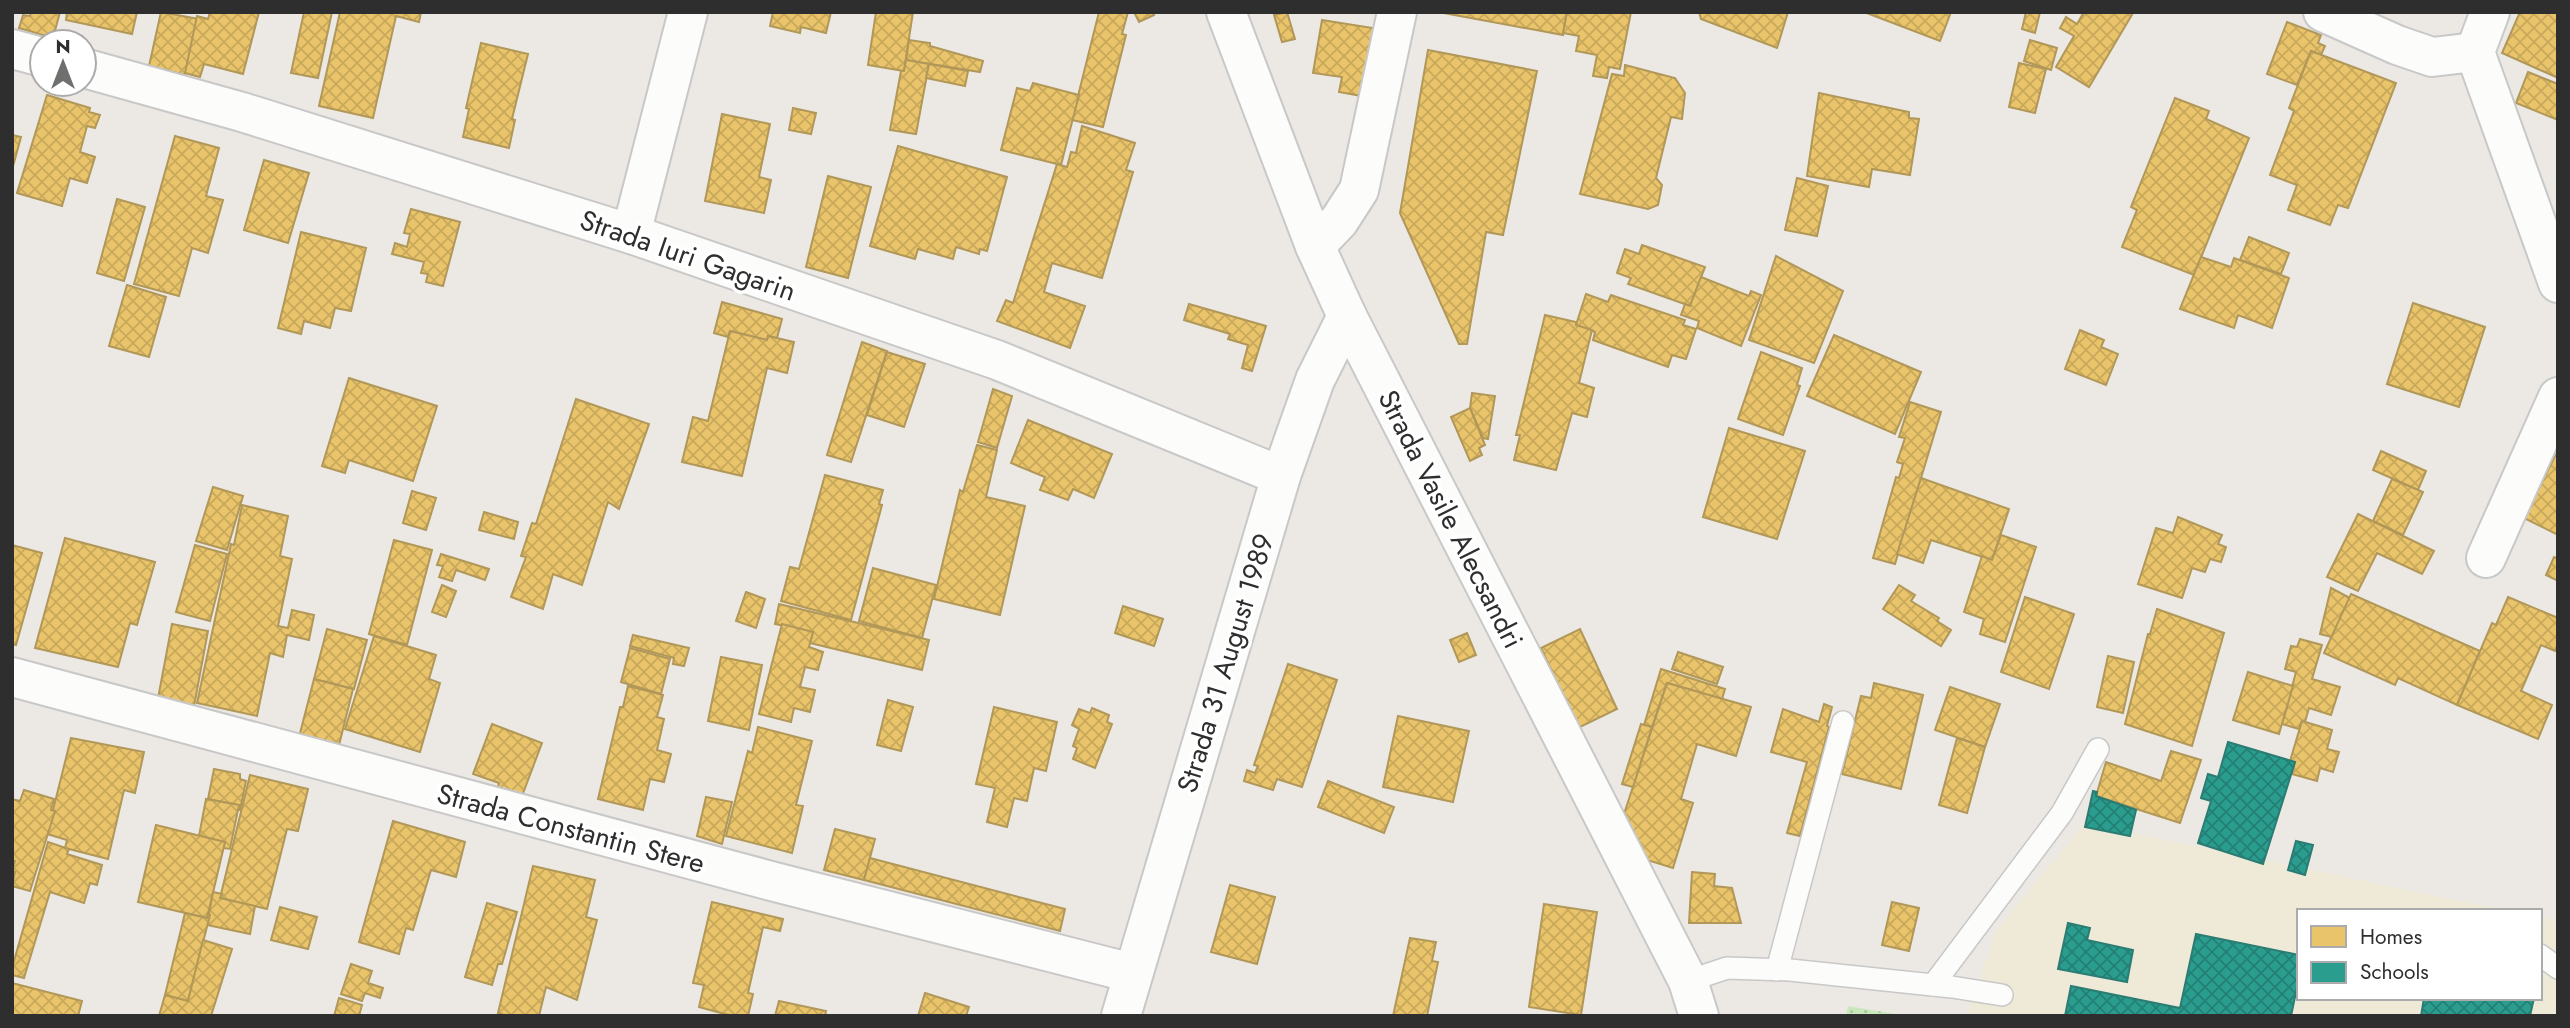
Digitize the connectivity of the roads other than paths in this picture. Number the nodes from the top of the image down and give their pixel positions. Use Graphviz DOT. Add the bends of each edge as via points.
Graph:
graph roads {
  1 [pos="688,12"];
  2 [pos="1226,12"];
  3 [pos="1397,12"];
  4 [pos="2323,12"];
  5 [pos="2490,12"];
  6 [pos="2475,52"];
  7 [pos="98,72"];
  8 [pos="631,234"];
  9 [pos="1315,246"];
  10 [pos="2558,284"];
  11 [pos="1347,316"];
  12 [pos="2558,397"];
  13 [pos="1281,476"];
  14 [pos="2486,558"];
  15 [pos="12,677"];
  16 [pos="1843,722"];
  17 [pos="2098,749"];
  18 [pos="2542,957"];
  19 [pos="2558,968"];
  20 [pos="1777,970"];
  21 [pos="1132,973"];
  22 [pos="1933,985"];
  23 [pos="2003,995"];
  24 [pos="1693,998"];
  25 [pos="1121,1016"];
  1 -- 8 [label="street"];
  2 -- 9 [label="street, Strada Vasile Alecsandri"];
  3 -- 9 [label="street" via="1359,190"];
  4 -- 6 [label="street" via="2432,57"];
  5 -- 6 [label="street"];
  6 -- 10 [label="street"];
  7 -- 8 [label="street, Strada Iuri Gagarin" via="242,112"];
  8 -- 13 [label="street, Strada Iuri Gagarin" via="997,360"];
  9 -- 11 [label="street, Strada Vasile Alecsandri"];
  11 -- 13 [label="street, Strada 31 August 1989" via="1315,380"];
  11 -- 24 [label="street, Strada Vasile Alecsandri"];
  12 -- 14 [label="street"];
  13 -- 21 [label="street, Strada 31 August 1989"];
  15 -- 21 [label="street, Strada Constantin Stere"];
  16 -- 20 [label="lane"];
  17 -- 22 [label="lane" via="2062,813"];
  18 -- 19 [label="lane"];
  20 -- 22 [label="lane"];
  20 -- 24 [label="lane" via="1727,968"];
  21 -- 25 [label="street, Strada 31 August 1989"];
  22 -- 23 [label="lane"];
}
